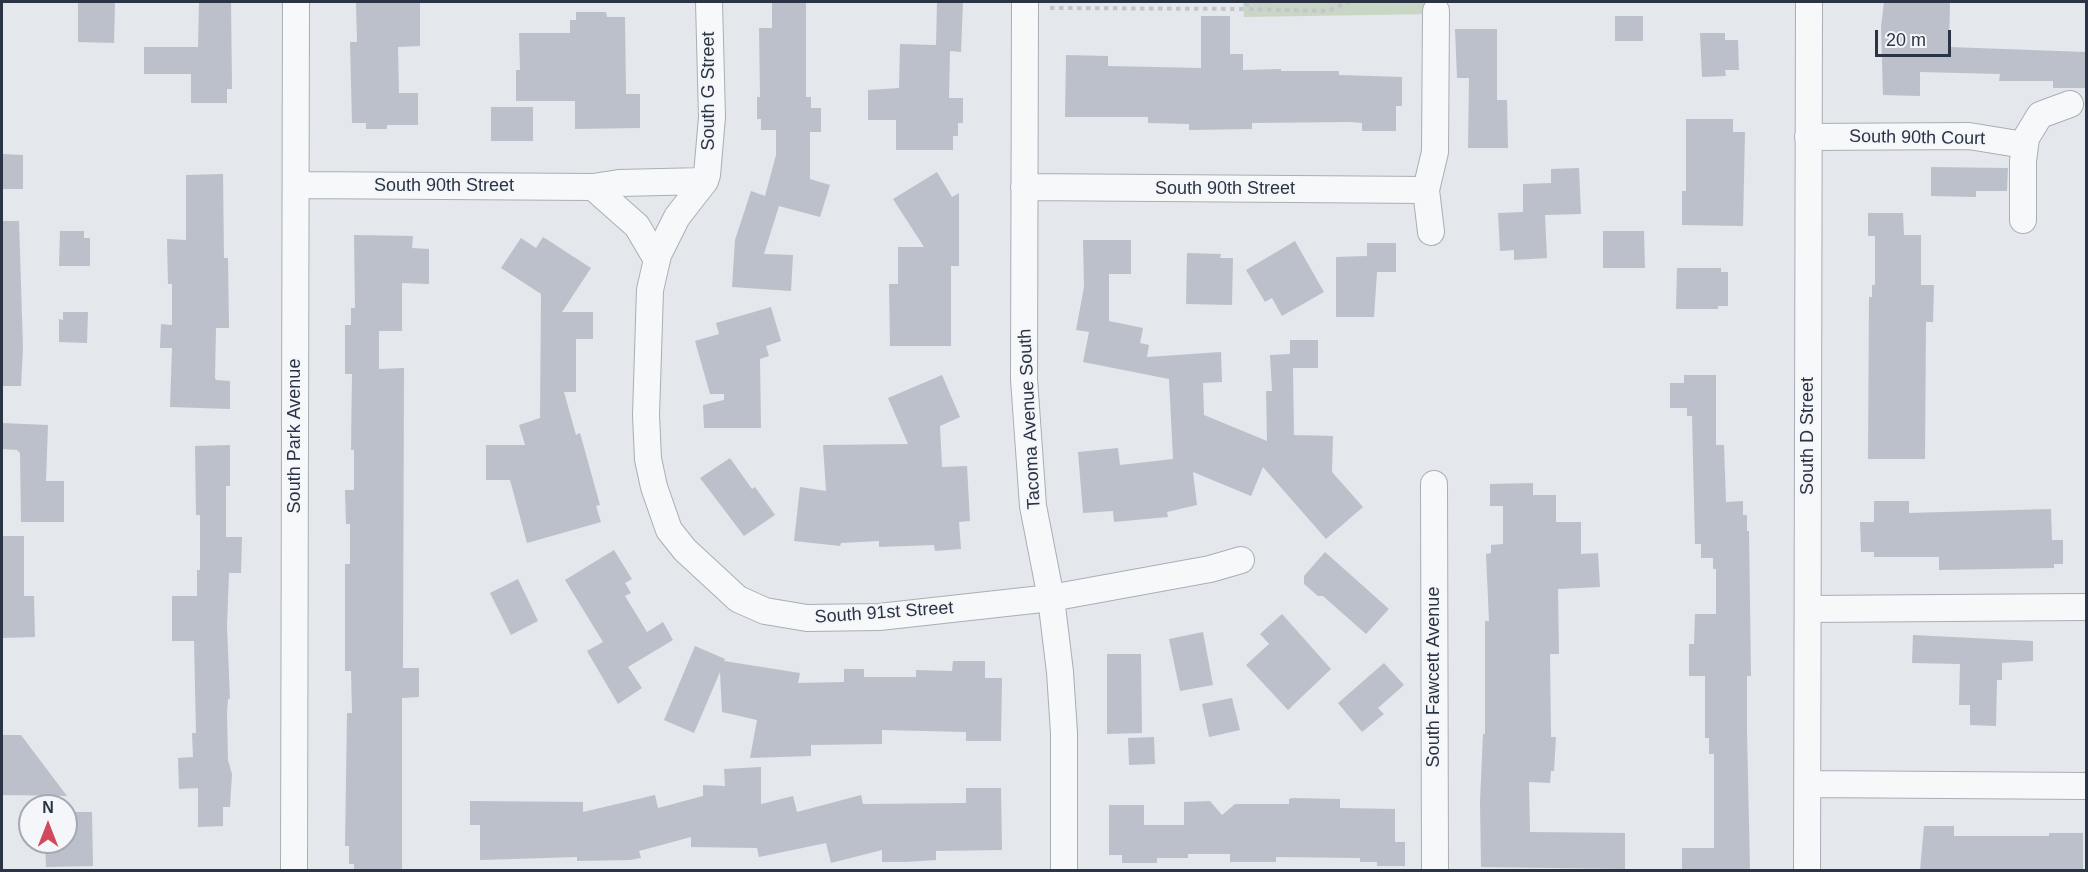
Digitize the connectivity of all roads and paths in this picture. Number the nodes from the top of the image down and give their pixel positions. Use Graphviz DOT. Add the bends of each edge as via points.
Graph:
graph roads {
  1 [pos="296,2"];
  2 [pos="710,2"];
  3 [pos="1247,2"];
  4 [pos="1348,2"];
  5 [pos="1809,2"];
  6 [pos="1025,5"];
  7 [pos="1247,9"];
  8 [pos="1436,11"];
  9 [pos="2070,104"];
  10 [pos="1808,137"];
  11 [pos="2024,145"];
  12 [pos="705,181"];
  13 [pos="296,185"];
  14 [pos="593,187"];
  15 [pos="1024,187"];
  16 [pos="1425,190"];
  17 [pos="2023,220"];
  18 [pos="1431,232"];
  19 [pos="657,260"];
  20 [pos="1434,484"];
  21 [pos="1241,560"];
  22 [pos="1051,598"];
  23 [pos="2086,607"];
  24 [pos="1808,609"];
  25 [pos="1808,784"];
  26 [pos="2086,786"];
  27 [pos="294,870"];
  28 [pos="1064,870"];
  29 [pos="1435,870"];
  30 [pos="1807,870"];
  1 -- 13 [label="street, South Park Avenue"];
  2 -- 12 [label="street, South G Street" via="712,117"];
  3 -- 7 [label="path"];
  4 -- 7 [label="path" via="1328,11"];
  5 -- 10 [label="street, South D Street"];
  6 -- 7 [label="path"];
  6 -- 15 [label="street, Tacoma Avenue South"];
  8 -- 16 [label="street" via="1435,152"];
  9 -- 11 [label="street" via="2040,115 2029,129"];
  10 -- 11 [label="street, South 90th Court" via="1969,136"];
  10 -- 24 [label="street, South D Street"];
  11 -- 17 [label="street"];
  12 -- 14 [label="street, South 90th Street"];
  12 -- 19 [label="street, South 91st Street" via="677,218"];
  13 -- 14 [label="street, South 90th Street"];
  13 -- 27 [label="street, South Park Avenue"];
  14 -- 19 [label="street" via="637,226"];
  15 -- 16 [label="street, South 90th Street"];
  15 -- 22 [label="street, Tacoma Avenue South" via="1028,448 1033,506"];
  16 -- 18 [label="street"];
  19 -- 22 [label="street, South 91st Street" via="650,290 646,415 654,488 669,530 690,556 738,599 765,611 807,618 879,617"];
  20 -- 29 [label="street, South Fawcett Avenue"];
  21 -- 22 [label="street, South 91st Street"];
  22 -- 28 [label="street, Tacoma Avenue South" via="1064,733"];
  23 -- 24 [label="street"];
  24 -- 25 [label="street, South D Street"];
  25 -- 26 [label="street"];
  25 -- 30 [label="street, South D Street"];
}
